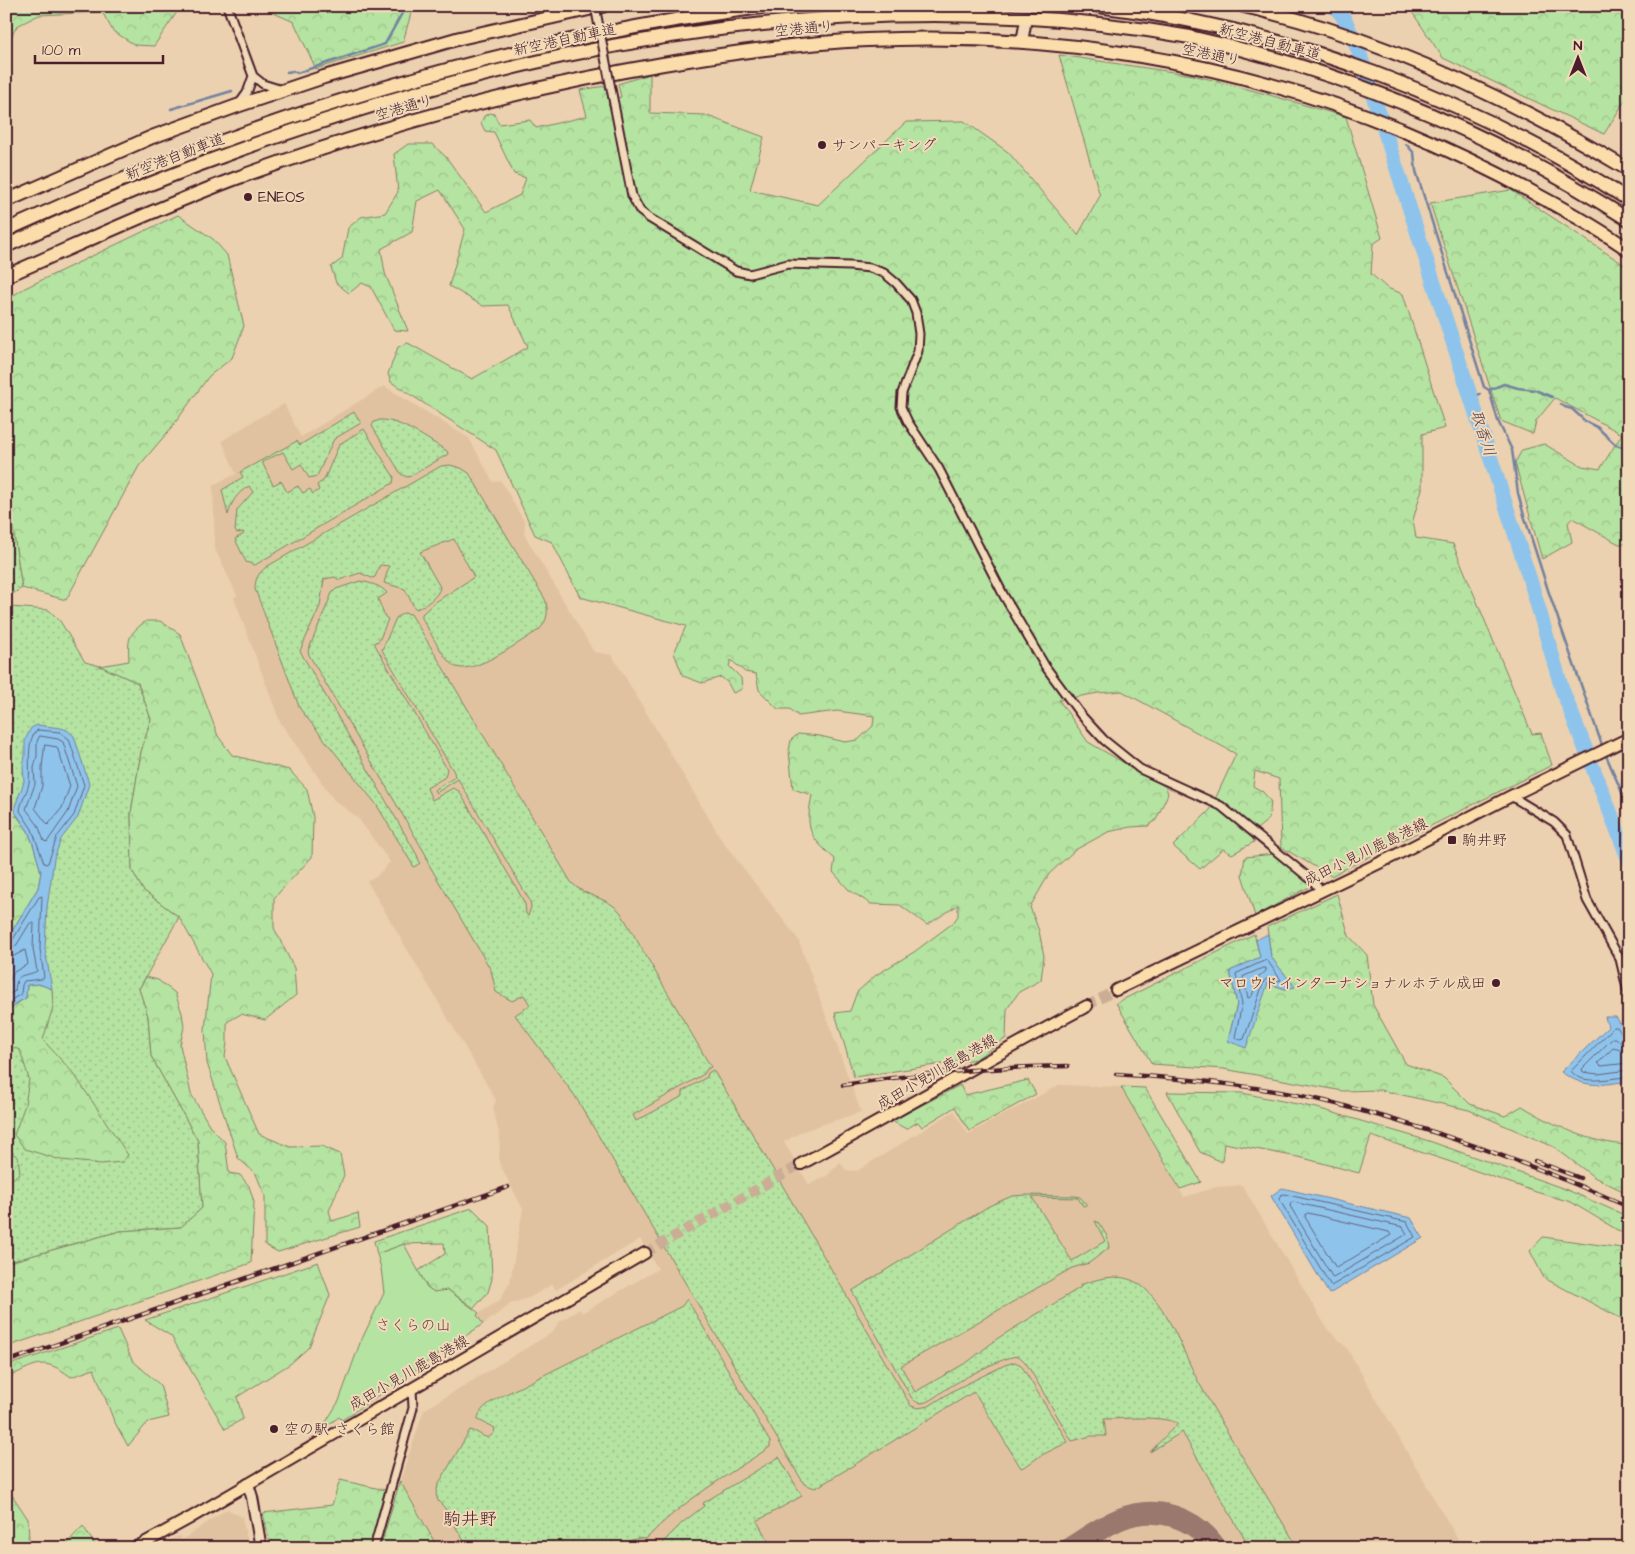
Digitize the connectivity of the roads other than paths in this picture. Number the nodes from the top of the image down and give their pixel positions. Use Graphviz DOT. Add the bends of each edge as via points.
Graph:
graph roads {
  1 [pos="227,6"];
  2 [pos="595,6"];
  3 [pos="602,6"];
  4 [pos="770,6"];
  5 [pos="1098,6"];
  6 [pos="1244,6"];
  7 [pos="1025,25"];
  8 [pos="1022,42"];
  9 [pos="253,76"];
  10 [pos="285,90"];
  11 [pos="237,106"];
  12 [pos="1629,170"];
  13 [pos="1629,200"];
  14 [pos="6,201"];
  15 [pos="1629,220"];
  16 [pos="6,230"];
  17 [pos="6,246"];
  18 [pos="1629,250"];
  19 [pos="6,276"];
  20 [pos="1629,738"];
  21 [pos="1511,796"];
  22 [pos="1321,892"];
  23 [pos="1116,990"];
  24 [pos="1629,997"];
  25 [pos="1087,1006"];
  26 [pos="801,1164"];
  27 [pos="645,1253"];
  28 [pos="412,1389"];
  29 [pos="248,1484"];
  30 [pos="135,1548"];
  31 [pos="262,1548"];
  32 [pos="374,1548"];
  1 -- 9 [label="street"];
  2 -- 22 [label="street, bridge" via="632,196 640,211 744,274 788,264 842,265 870,268 884,273 896,283 911,300 919,334 918,351 902,393 901,407 939,469 1004,596 1045,666 1104,740 1140,768 1221,806 1314,882"];
  3 -- 10 [label="highway" via="460,38"];
  4 -- 16 [label="highway, 新空港自動車道" via="592,35 367,91 286,117 155,166"];
  5 -- 13 [label="highway, 新空港自動車道" via="1191,21 1356,66 1482,119 1598,180"];
  6 -- 12 [label="highway" via="1308,23 1399,54 1465,82 1576,138"];
  7 -- 8 [label="street"];
  8 -- 18 [label="highway, 空港通り" via="1102,50 1205,69 1322,99 1459,153 1600,229"];
  8 -- 19 [label="highway, 空港通り" via="868,40 780,47 705,57 532,90 404,124 242,176"];
  9 -- 10 [label="street" via="270,87"];
  9 -- 11 [label="street" via="247,93"];
  10 -- 11 [label="highway"];
  11 -- 14 [label="highway" via="152,137"];
  15 -- 17 [label="highway, 新空港自動車道" via="1494,143 1407,104 1302,67 1197,39 1146,30 1061,18 920,12 787,19 733,26 516,66 291,131 133,190"];
  20 -- 21 [label="main road, 成田小見川鹿島港線"];
  21 -- 22 [label="main road, 成田小見川鹿島港線"];
  21 -- 24 [label="street" via="1554,822 1567,835 1587,900 1620,959"];
  22 -- 23 [label="main road, 成田小見川鹿島港線"];
  25 -- 26 [label="main road, 成田小見川鹿島港線"];
  27 -- 28 [label="main road, 成田小見川鹿島港線"];
  28 -- 29 [label="main road, 成田小見川鹿島港線"];
  28 -- 32 [label="street" via="413,1408"];
  29 -- 30 [label="main road, 成田小見川鹿島港線"];
  29 -- 31 [label="street"];
}
